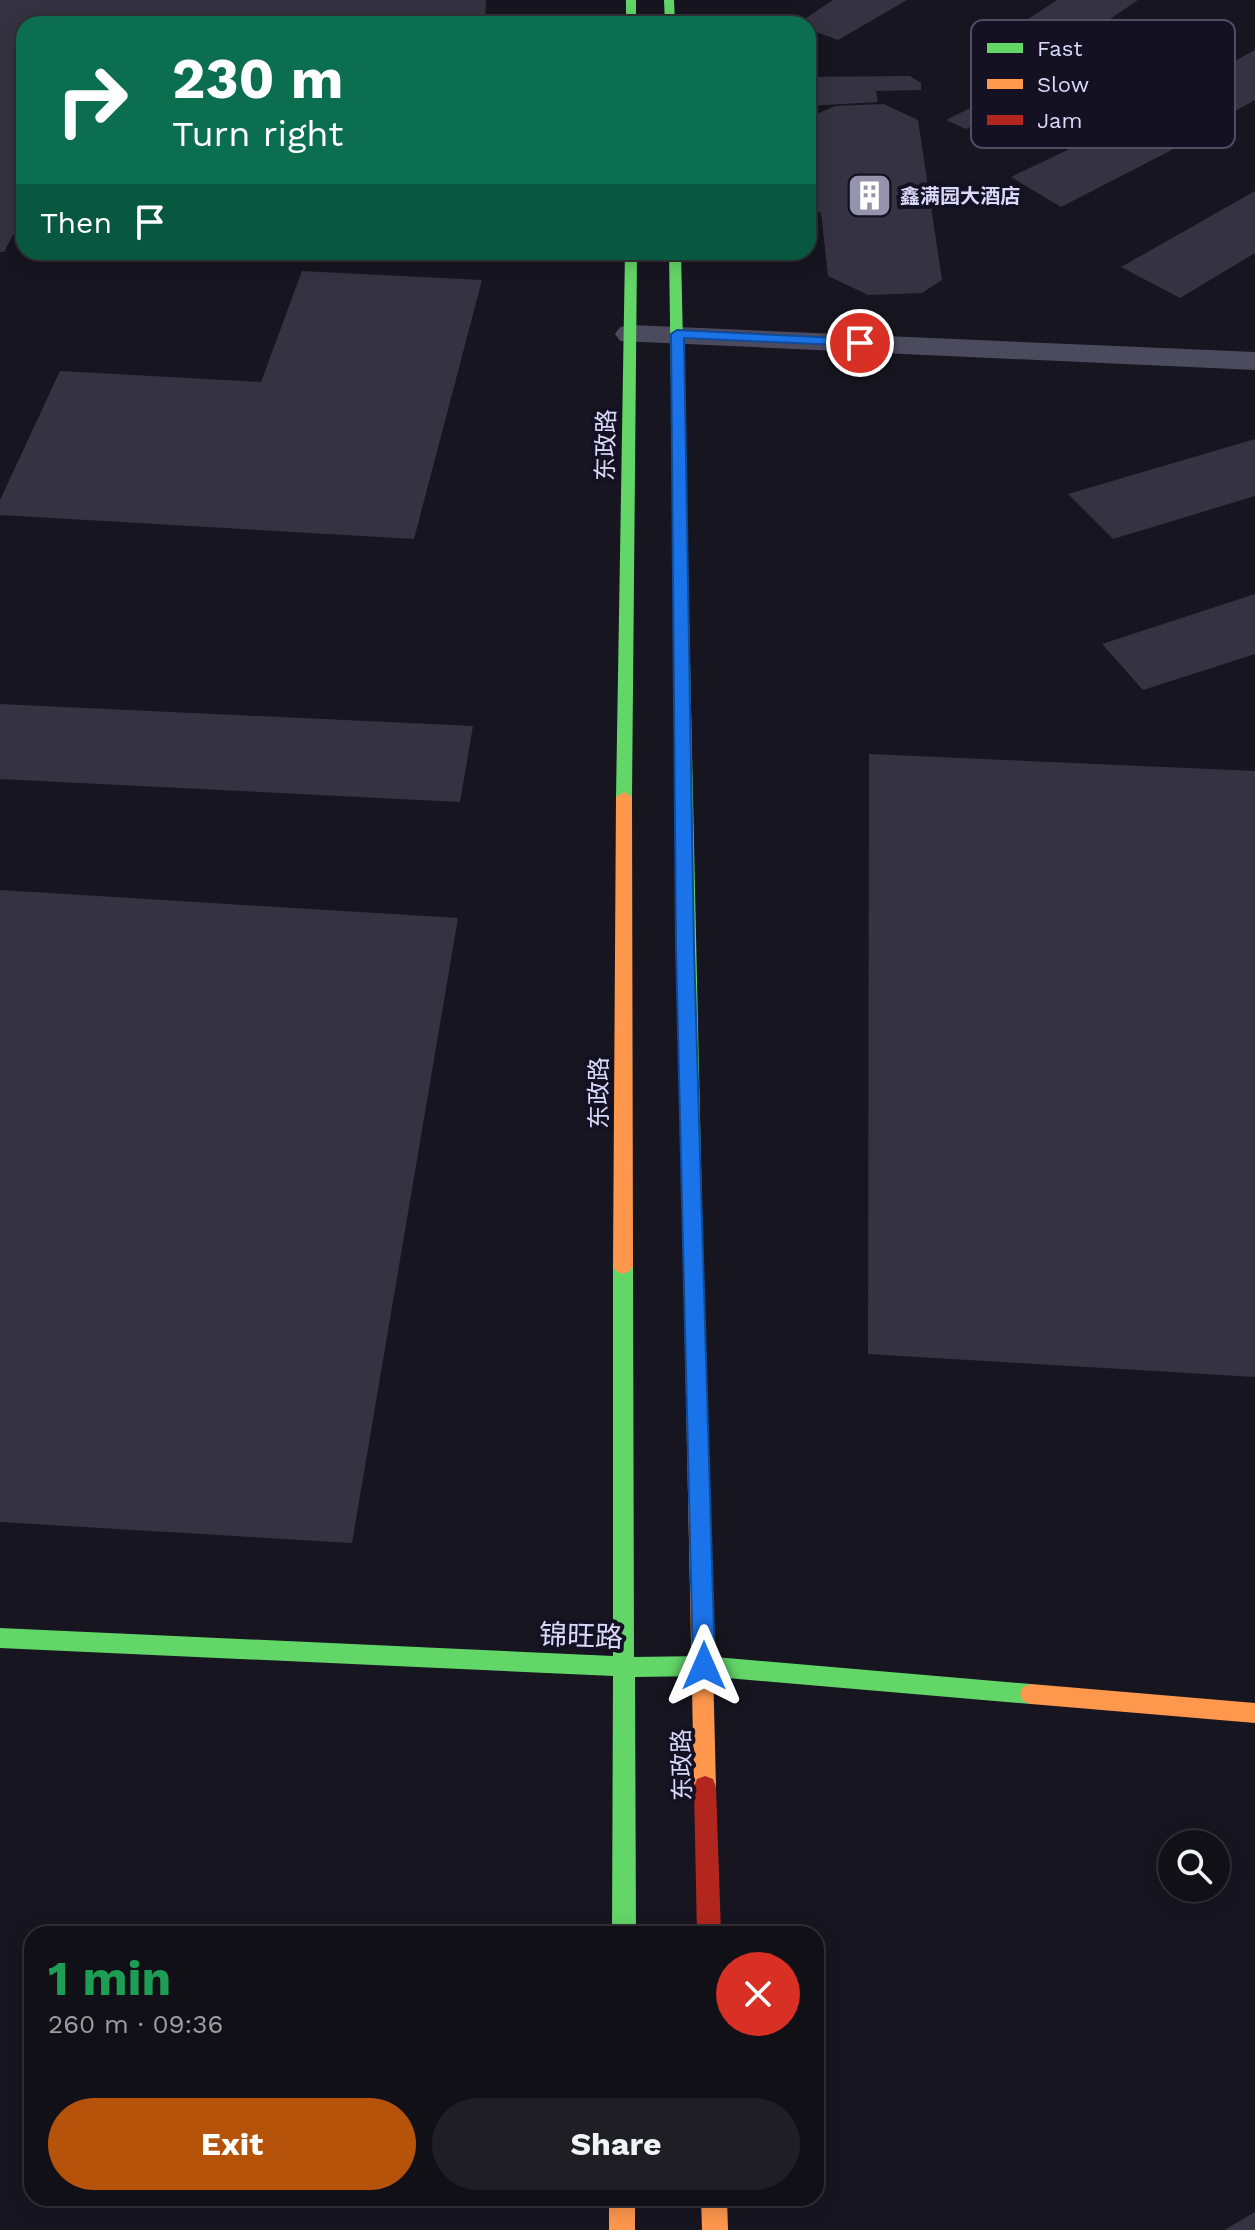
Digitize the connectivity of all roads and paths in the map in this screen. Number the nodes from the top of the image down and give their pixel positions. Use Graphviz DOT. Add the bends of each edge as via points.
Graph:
graph roads {
  1 [pos="631,260"];
  2 [pos="675,260"];
  3 [pos="631,334"];
  4 [pos="677,334"];
  5 [pos="1255,361"];
  6 [pos="0,1638"];
  7 [pos="704,1666"];
  8 [pos="625,1667"];
  9 [pos="1255,1713"];
  10 [pos="624,1926"];
  11 [pos="709,1926"];
  12 [pos="622,2206"];
  13 [pos="714,2206"];
  14 [pos="622,2230"];
  15 [pos="715,2230"];
  1 -- 3 [label="main road, 东政路"];
  2 -- 4 [label="main road, 东政路"];
  3 -- 4 [label="street"];
  3 -- 8 [label="main road, 东政路" via="622,962"];
  4 -- 5 [label="street"];
  4 -- 7 [label="main road, 东政路" via="685,948"];
  6 -- 8 [label="main road, 锦旺路"];
  7 -- 8 [label="main road, 锦旺路"];
  7 -- 9 [label="main road, 锦旺路"];
  7 -- 11 [label="main road, 东政路"];
  8 -- 10 [label="main road, 东政路"];
  12 -- 14 [label="main road"];
  13 -- 15 [label="main road"];
}
